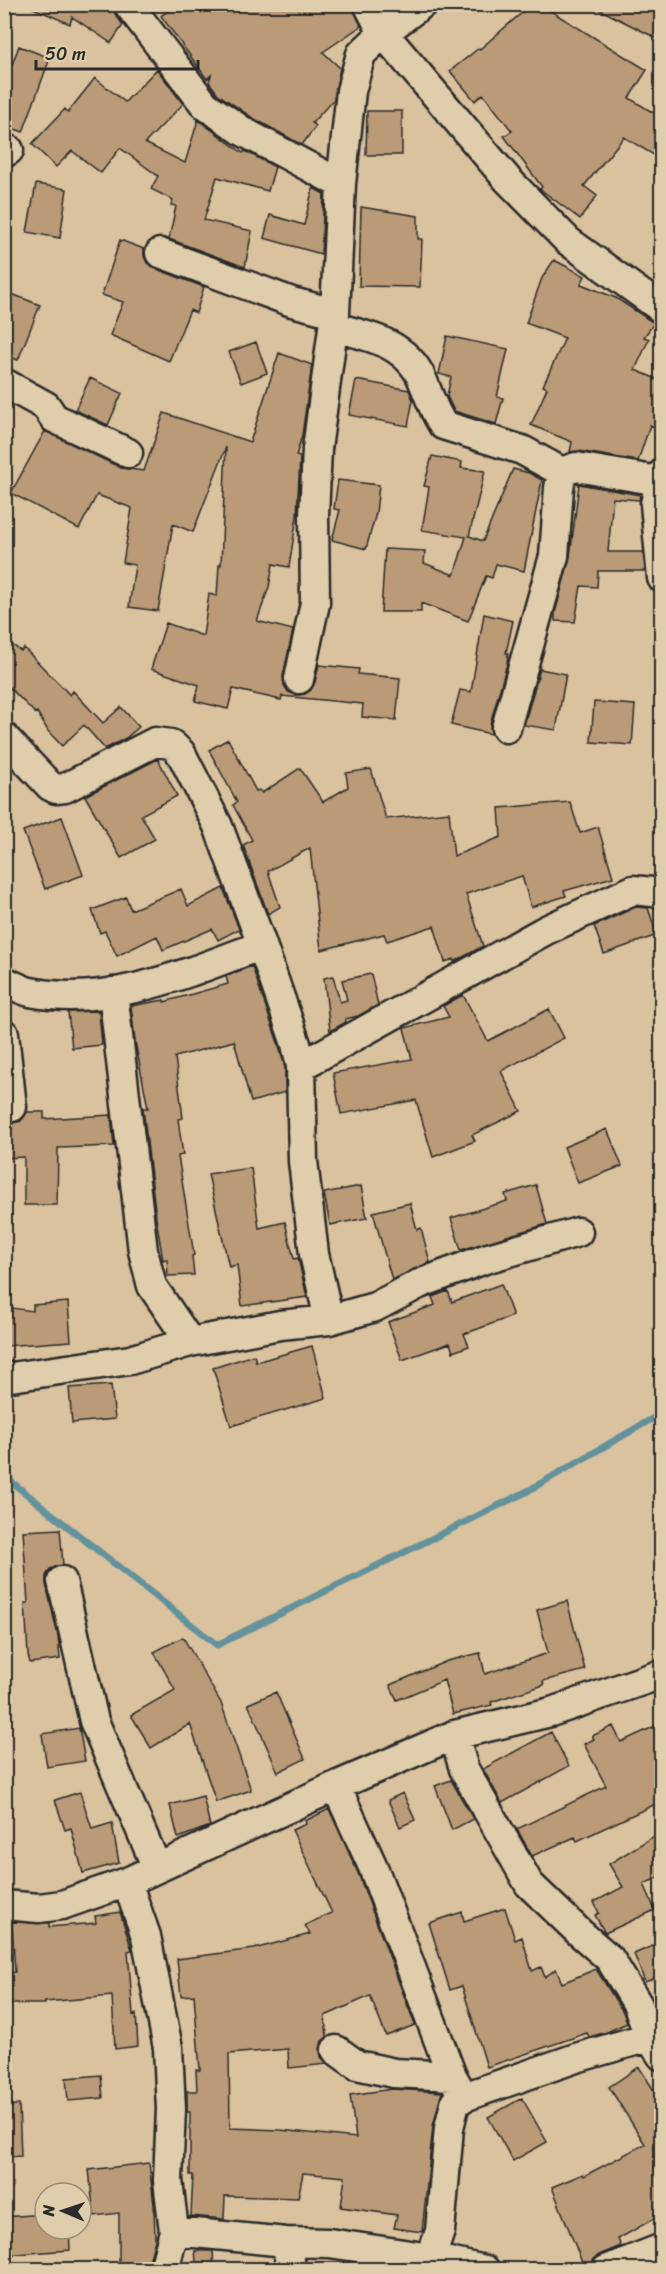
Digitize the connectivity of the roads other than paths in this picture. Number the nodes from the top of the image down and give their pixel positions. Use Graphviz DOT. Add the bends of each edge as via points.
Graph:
graph roads {
  1 [pos="128,4"];
  2 [pos="368,4"];
  3 [pos="422,4"];
  4 [pos="383,33"];
  5 [pos="341,183"];
  6 [pos="160,253"];
  7 [pos="662,309"];
  8 [pos="334,320"];
  9 [pos="4,383"];
  10 [pos="128,453"];
  11 [pos="562,472"];
  12 [pos="660,478"];
  13 [pos="662,578"];
  14 [pos="299,679"];
  15 [pos="506,728"];
  16 [pos="4,737"];
  17 [pos="662,893"];
  18 [pos="262,945"];
  19 [pos="4,981"];
  20 [pos="113,992"];
  21 [pos="4,1034"];
  22 [pos="301,1066"];
  23 [pos="12,1107"];
  24 [pos="578,1232"];
  25 [pos="329,1320"];
  26 [pos="190,1342"];
  27 [pos="4,1378"];
  28 [pos="62,1581"];
  29 [pos="662,1674"];
  30 [pos="454,1735"];
  31 [pos="336,1786"];
  32 [pos="157,1868"];
  33 [pos="127,1882"];
  34 [pos="4,1905"];
  35 [pos="655,2047"];
  36 [pos="336,2050"];
  37 [pos="458,2087"];
  38 [pos="174,2231"];
  39 [pos="286,2242"];
  40 [pos="662,2248"];
  41 [pos="431,2258"];
  42 [pos="164,2270"];
  43 [pos="292,2270"];
  44 [pos="485,2270"];
  45 [pos="606,2270"];
  1 -- 5 [label="street" via="205,105 244,132"];
  2 -- 4 [label="street"];
  3 -- 4 [label="street"];
  4 -- 5 [label="street" via="361,54 351,91"];
  4 -- 7 [label="street" via="508,180 567,242"];
  5 -- 8 [label="street"];
  6 -- 8 [label="street"];
  8 -- 11 [label="street" via="405,354 421,376 442,425 522,450"];
  8 -- 14 [label="street" via="317,449 315,603"];
  9 -- 10 [label="street" via="46,406 54,418"];
  11 -- 12 [label="street" via="576,467"];
  11 -- 15 [label="street" via="554,556"];
  12 -- 13 [label="street" via="655,504"];
  16 -- 18 [label="street" via="56,789 155,742 171,744 181,753 218,826"];
  17 -- 22 [label="street" via="633,891 546,930"];
  18 -- 20 [label="street" via="174,978"];
  18 -- 22 [label="street"];
  19 -- 20 [label="street" via="29,992 74,996"];
  20 -- 26 [label="street" via="143,1251 152,1286"];
  21 -- 23 [label="street"];
  22 -- 25 [label="street" via="303,1161 314,1254"];
  24 -- 25 [label="street" via="485,1259 419,1284 375,1307"];
  25 -- 26 [label="street"];
  26 -- 27 [label="street" via="130,1360"];
  28 -- 32 [label="street" via="94,1721"];
  29 -- 30 [label="street" via="551,1712"];
  30 -- 31 [label="street"];
  30 -- 35 [label="street" via="464,1769 529,1884 610,1959 638,2005"];
  31 -- 32 [label="street"];
  31 -- 37 [label="street" via="373,1867"];
  32 -- 33 [label="street"];
  33 -- 34 [label="street" via="62,1905"];
  33 -- 38 [label="street" via="146,1936 168,2048 168,2180"];
  35 -- 37 [label="street" via="576,2058"];
  36 -- 37 [label="street" via="357,2065"];
  37 -- 41 [label="street" via="449,2128 440,2230"];
  38 -- 39 [label="street"];
  38 -- 42 [label="street"];
  39 -- 41 [label="street" via="329,2243"];
  39 -- 43 [label="street"];
  40 -- 45 [label="street"];
  41 -- 44 [label="street"];
}
